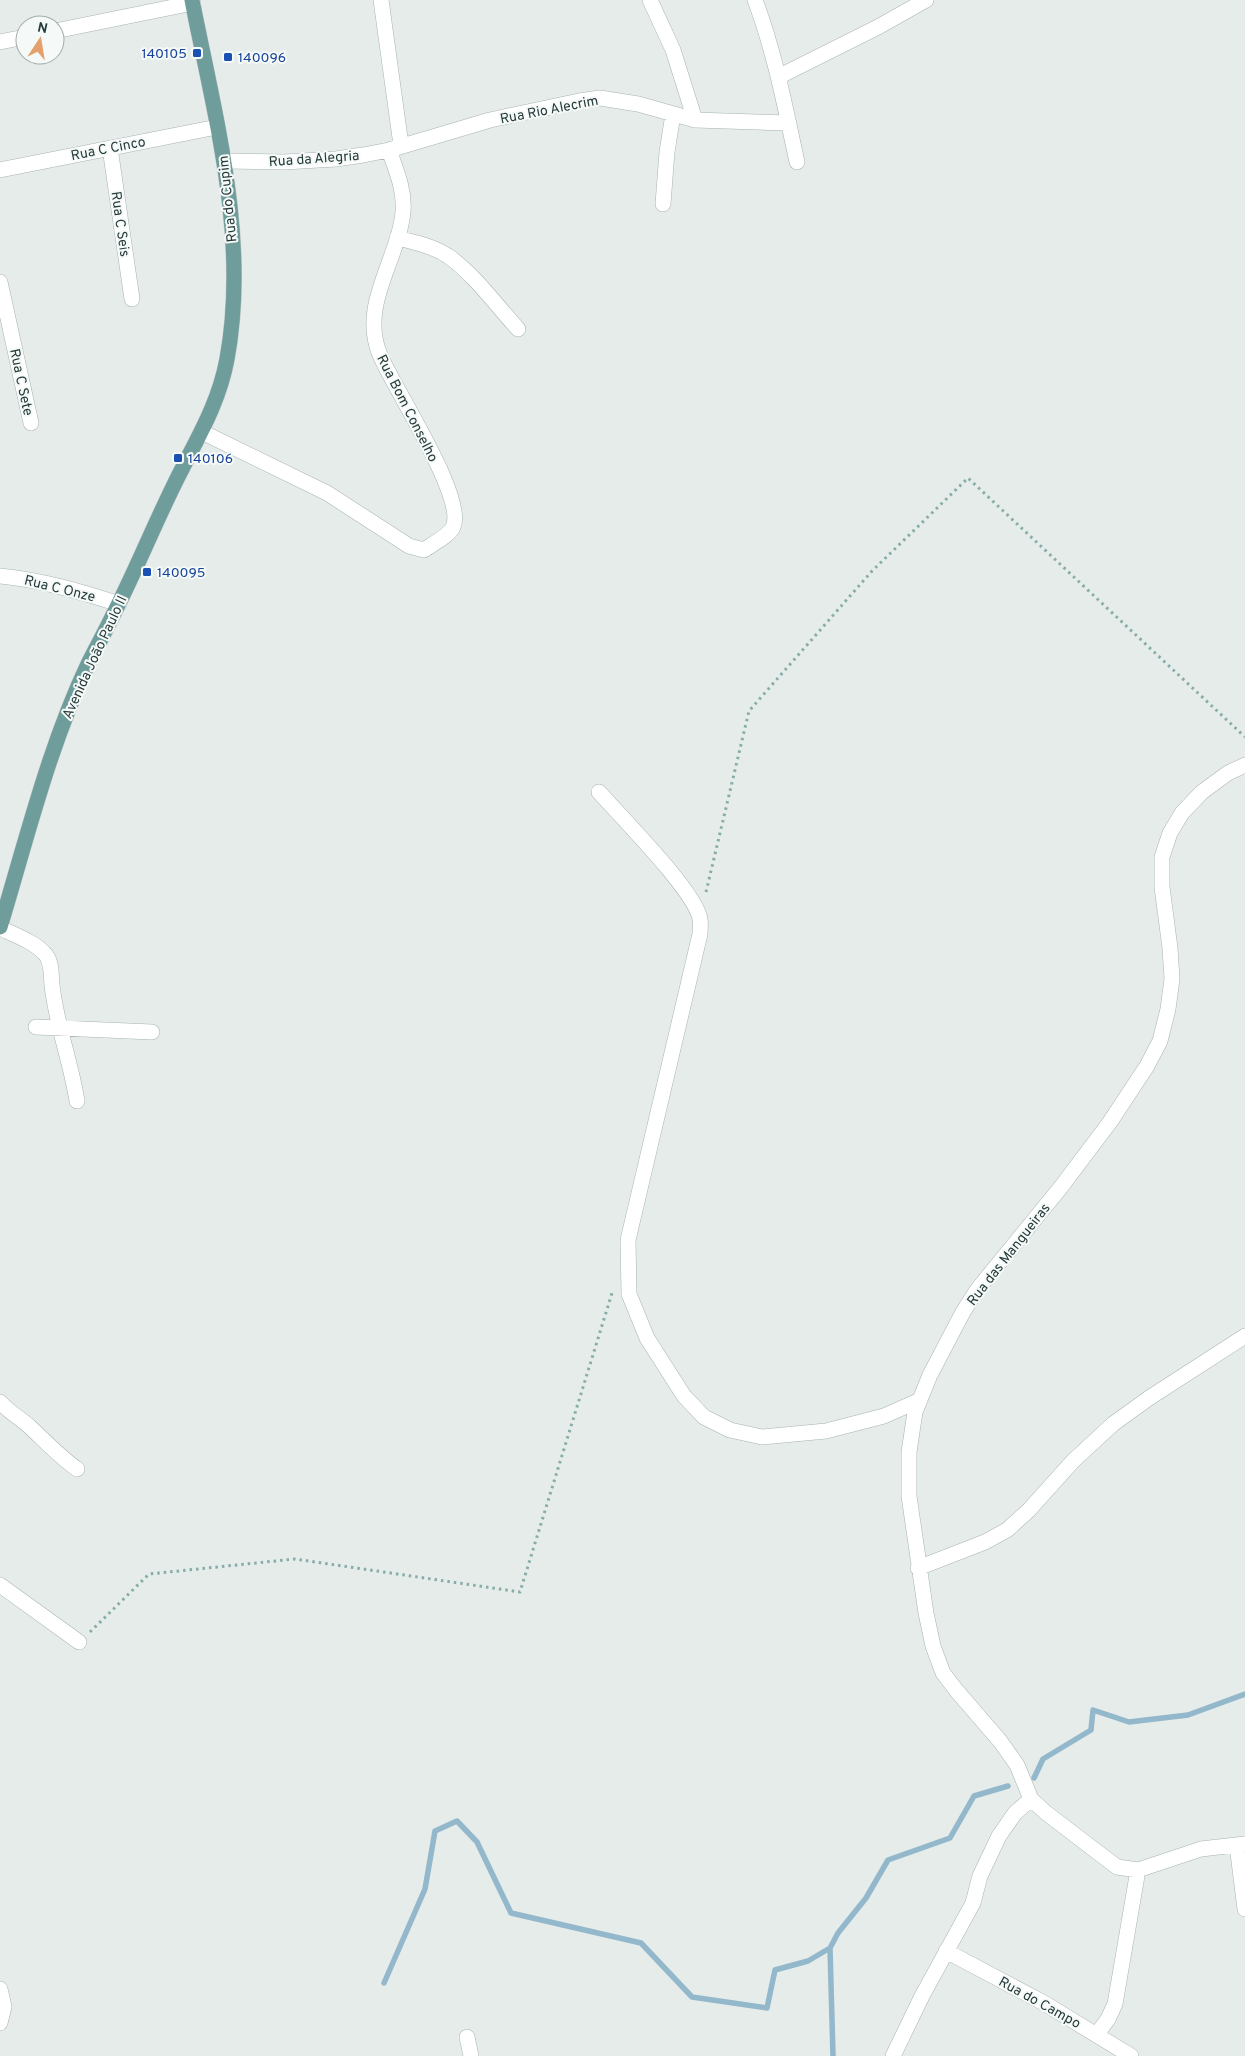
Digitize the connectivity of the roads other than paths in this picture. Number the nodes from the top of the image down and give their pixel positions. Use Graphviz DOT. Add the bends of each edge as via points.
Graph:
graph roads {
  1 [pos="381,0"];
  2 [pos="650,0"];
  3 [pos="755,0"];
  4 [pos="926,0"];
  5 [pos="193,1"];
  6 [pos="65,29"];
  7 [pos="15,39"];
  8 [pos="0,42"];
  9 [pos="780,76"];
  10 [pos="673,114"];
  11 [pos="695,120"];
  12 [pos="789,123"];
  13 [pos="217,127"];
  14 [pos="110,148"];
  15 [pos="395,148"];
  16 [pos="225,161"];
  17 [pos="797,162"];
  18 [pos="0,170"];
  19 [pos="663,204"];
  20 [pos="397,238"];
  21 [pos="0,282"];
  22 [pos="132,299"];
  23 [pos="518,329"];
  24 [pos="218,399"];
  25 [pos="31,423"];
  26 [pos="202,432"];
  27 [pos="0,576"];
  28 [pos="119,604"];
  29 [pos="1245,765"];
  30 [pos="599,792"];
  31 [pos="6,888"];
  32 [pos="0,927"];
  33 [pos="36,1027"];
  34 [pos="61,1028"];
  35 [pos="152,1032"];
  36 [pos="77,1101"];
  37 [pos="1245,1336"];
  38 [pos="920,1400"];
  39 [pos="0,1402"];
  40 [pos="77,1470"];
  41 [pos="918,1568"];
  42 [pos="0,1585"];
  43 [pos="79,1642"];
  44 [pos="1031,1798"];
  45 [pos="1241,1845"];
  46 [pos="1138,1870"];
  47 [pos="1245,1909"];
  48 [pos="946,1951"];
  49 [pos="0,1989"];
  50 [pos="0,2023"];
  51 [pos="1097,2034"];
  52 [pos="468,2038"];
  53 [pos="471,2056"];
  54 [pos="893,2056"];
  55 [pos="1131,2056"];
  1 -- 15 [label="street"];
  2 -- 11 [label="street" via="673,50"];
  3 -- 9 [label="street"];
  4 -- 9 [label="street"];
  5 -- 6 [label="street"];
  5 -- 13 [label="main road, Rua do Cupim"];
  7 -- 8 [label="street"];
  9 -- 12 [label="street"];
  10 -- 11 [label="street, Rua Rio Alecrim"];
  10 -- 15 [label="street, Rua Rio Alecrim" via="600,98 490,120"];
  10 -- 19 [label="street"];
  11 -- 12 [label="street, Rua Rio Alecrim"];
  12 -- 17 [label="street"];
  13 -- 14 [label="street, Rua C Cinco"];
  13 -- 16 [label="main road, Rua do Cupim"];
  14 -- 18 [label="street, Rua C Cinco"];
  14 -- 22 [label="street, Rua C Seis"];
  15 -- 16 [label="street, Rua da Alegria" via="336,159"];
  15 -- 20 [label="street, Rua Bom Conselho" via="404,198"];
  16 -- 24 [label="main road, Rua do Cupim" via="234,292 227,359"];
  20 -- 23 [label="street" via="448,256"];
  20 -- 26 [label="street, Rua Bom Conselho" via="375,302 375,337 379,354 429,446 449,492 456,514 453,528 424,550 408,546 327,493"];
  21 -- 25 [label="street, Rua C Sete"];
  24 -- 26 [label="main road, Avenida João Paulo II"];
  26 -- 28 [label="main road, Avenida João Paulo II" via="172,488"];
  27 -- 28 [label="street, Rua C Onze" via="70,588"];
  28 -- 31 [label="main road, Avenida João Paulo II" via="57,736"];
  29 -- 38 [label="street, Rua das Mangueiras" via="1202,792 1182,813 1162,856 1162,887 1172,979 1160,1041 1110,1122 963,1312"];
  30 -- 38 [label="street" via="668,869 690,897 700,918 700,934 628,1240 630,1294 647,1338 684,1396 704,1417 730,1430 762,1437 826,1431 884,1416"];
  31 -- 32 [label="main road, Avenida João Paulo II"];
  32 -- 34 [label="street" via="47,956"];
  33 -- 34 [label="street"];
  34 -- 35 [label="street"];
  34 -- 36 [label="street"];
  37 -- 41 [label="street" via="1114,1424 1073,1461 1007,1530"];
  38 -- 41 [label="street, Rua das Mangueiras" via="915,1412 909,1461 909,1496"];
  39 -- 40 [label="street"];
  41 -- 44 [label="street, Rua das Mangueiras" via="933,1646 943,1673 1006,1749"];
  42 -- 43 [label="street"];
  44 -- 46 [label="street, Rua das Mangueiras" via="1044,1812 1117,1867"];
  44 -- 48 [label="street" via="1015,1813 999,1836 980,1876 973,1903"];
  45 -- 46 [label="street" via="1201,1849"];
  45 -- 47 [label="street"];
  46 -- 51 [label="street" via="1115,2004"];
  48 -- 51 [label="street, Rua do Campo"];
  48 -- 54 [label="street"];
  49 -- 50 [label="street" via="4,2007"];
  51 -- 55 [label="street, Rua do Campo"];
  52 -- 53 [label="street"];
}
